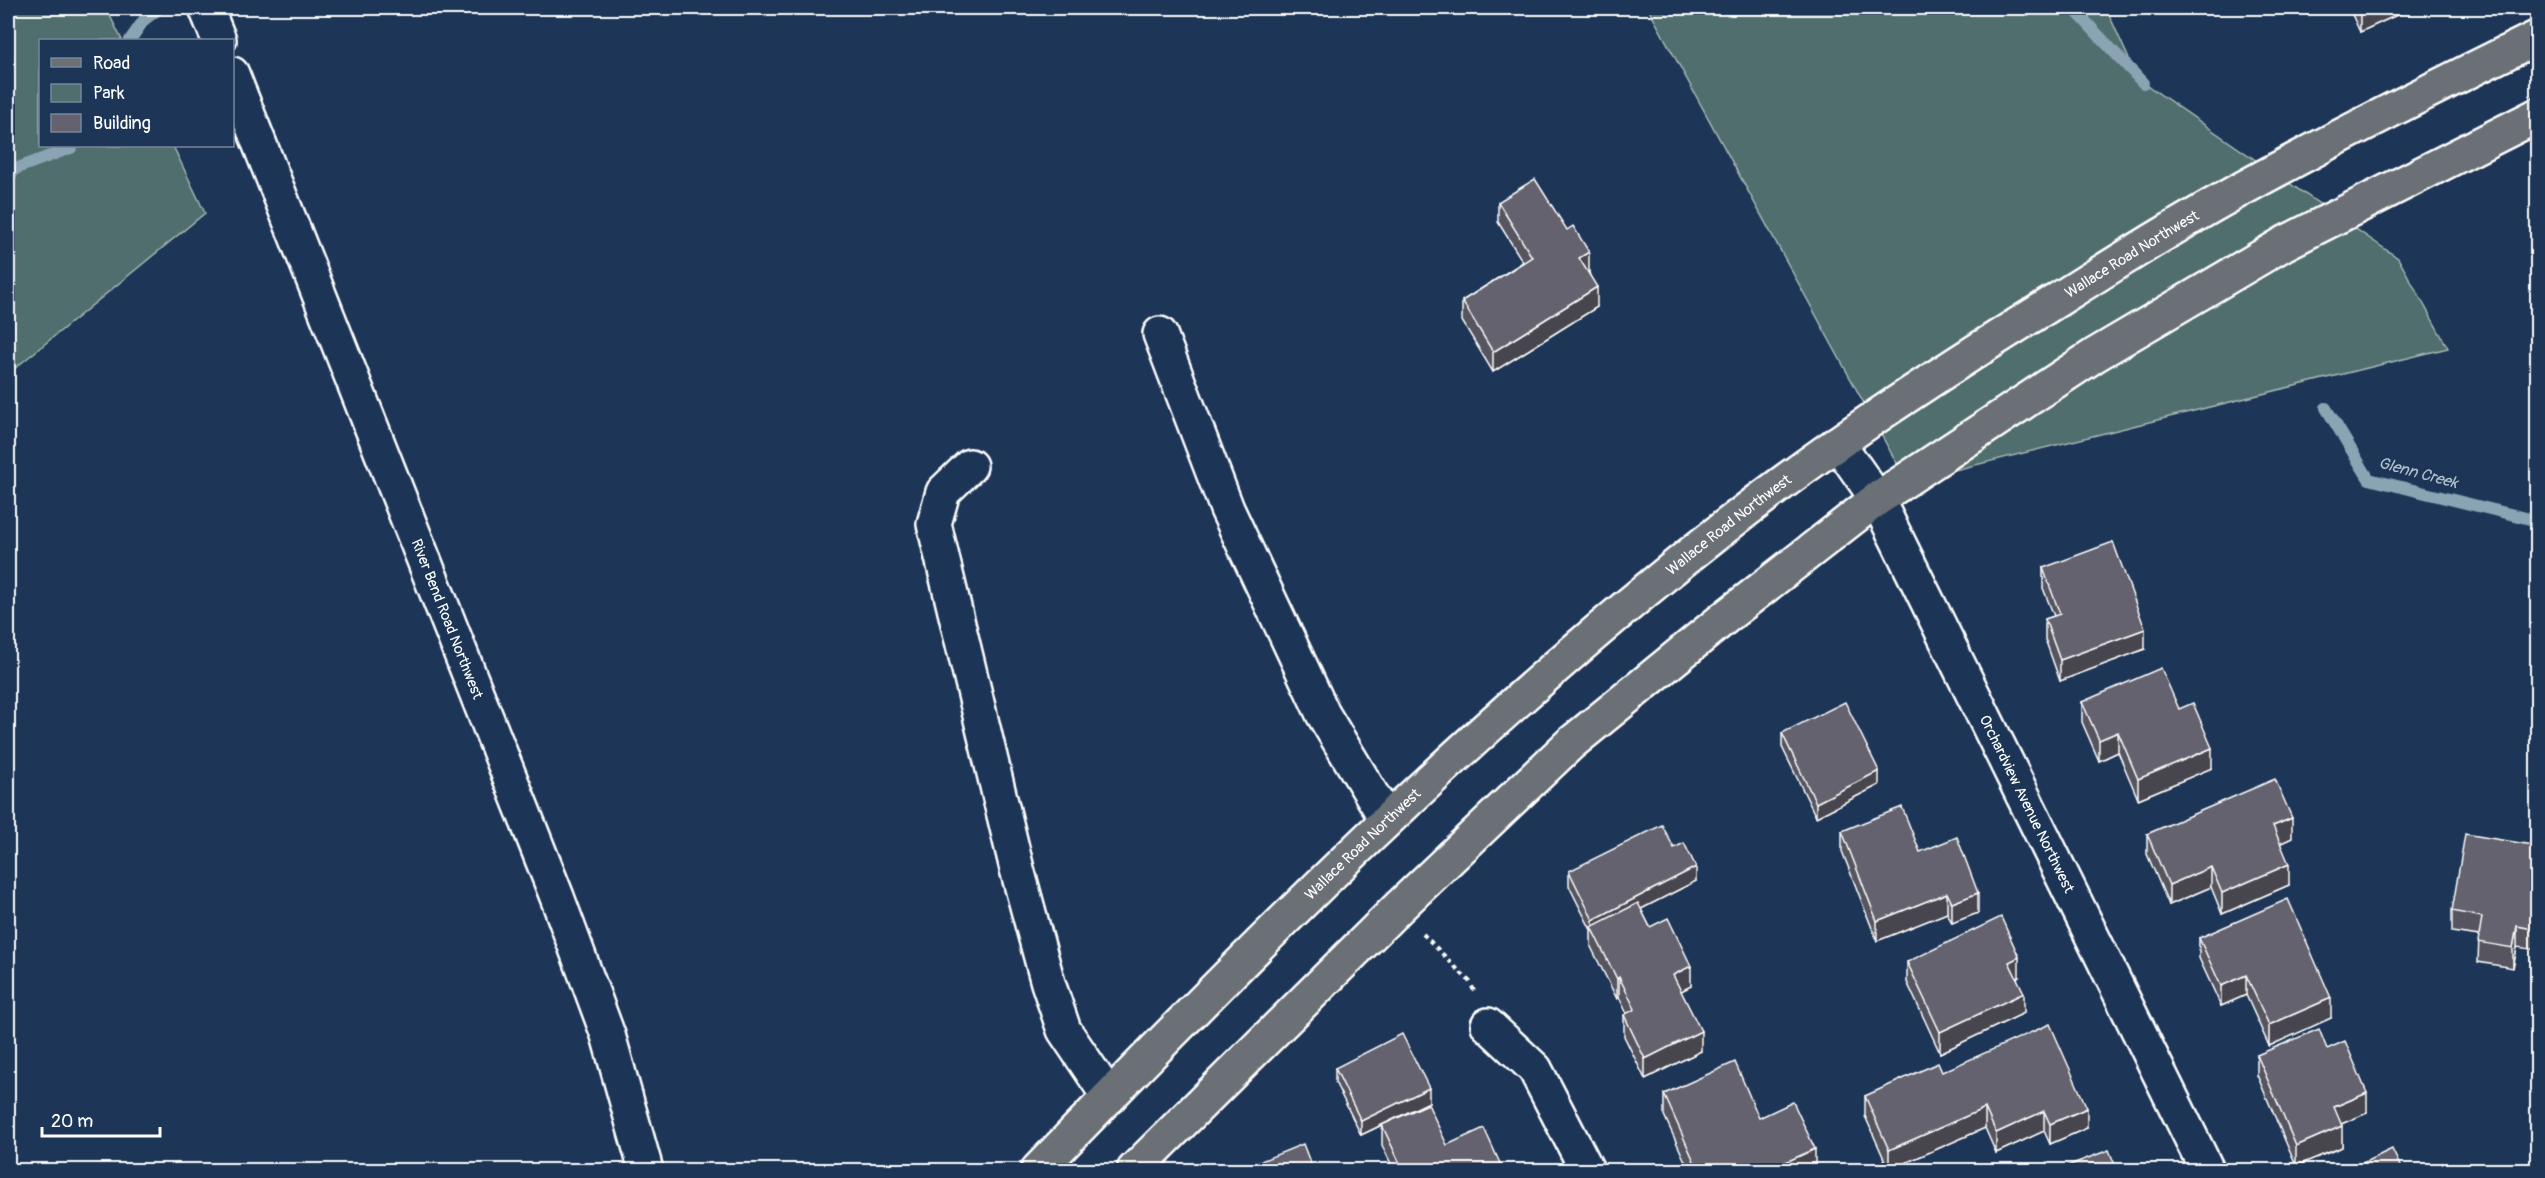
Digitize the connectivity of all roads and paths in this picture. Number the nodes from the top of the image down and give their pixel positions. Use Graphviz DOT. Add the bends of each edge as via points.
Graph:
graph roads {
  1 [pos="207,9"];
  2 [pos="2538,37"];
  3 [pos="219,39"];
  4 [pos="234,79"];
  5 [pos="2538,115"];
  6 [pos="1160,334"];
  7 [pos="1838,443"];
  8 [pos="970,466"];
  9 [pos="1877,499"];
  10 [pos="1387,820"];
  11 [pos="1398,908"];
  12 [pos="1488,1025"];
  13 [pos="1109,1097"];
  14 [pos="646,1170"];
  15 [pos="1038,1170"];
  16 [pos="1134,1170"];
  17 [pos="1587,1170"];
  18 [pos="2207,1170"];
  1 -- 3 [label="street"];
  2 -- 7 [label="main road, Wallace Road Northwest" via="2254,182 1936,375"];
  4 -- 14 [label="street, River Bend Road Northwest" via="558,897 608,1035"];
  5 -- 9 [label="main road" via="2285,243 2095,355"];
  6 -- 10 [label="street" via="1227,509 1318,704"];
  7 -- 9 [label="street, Orchardview Avenue Northwest"];
  7 -- 10 [label="main road, Wallace Road Northwest" via="1719,530 1575,648"];
  8 -- 13 [label="street" via="943,492 937,507 934,524 940,554 1048,983 1064,1030"];
  9 -- 11 [label="main road" via="1570,744"];
  9 -- 18 [label="street, Orchardview Avenue Northwest"];
  10 -- 13 [label="main road, Wallace Road Northwest"];
  11 -- 12 [label="path" via="1470,982"];
  11 -- 16 [label="main road"];
  12 -- 17 [label="street" via="1535,1069"];
  13 -- 15 [label="main road, Wallace Road Northwest"];
}
